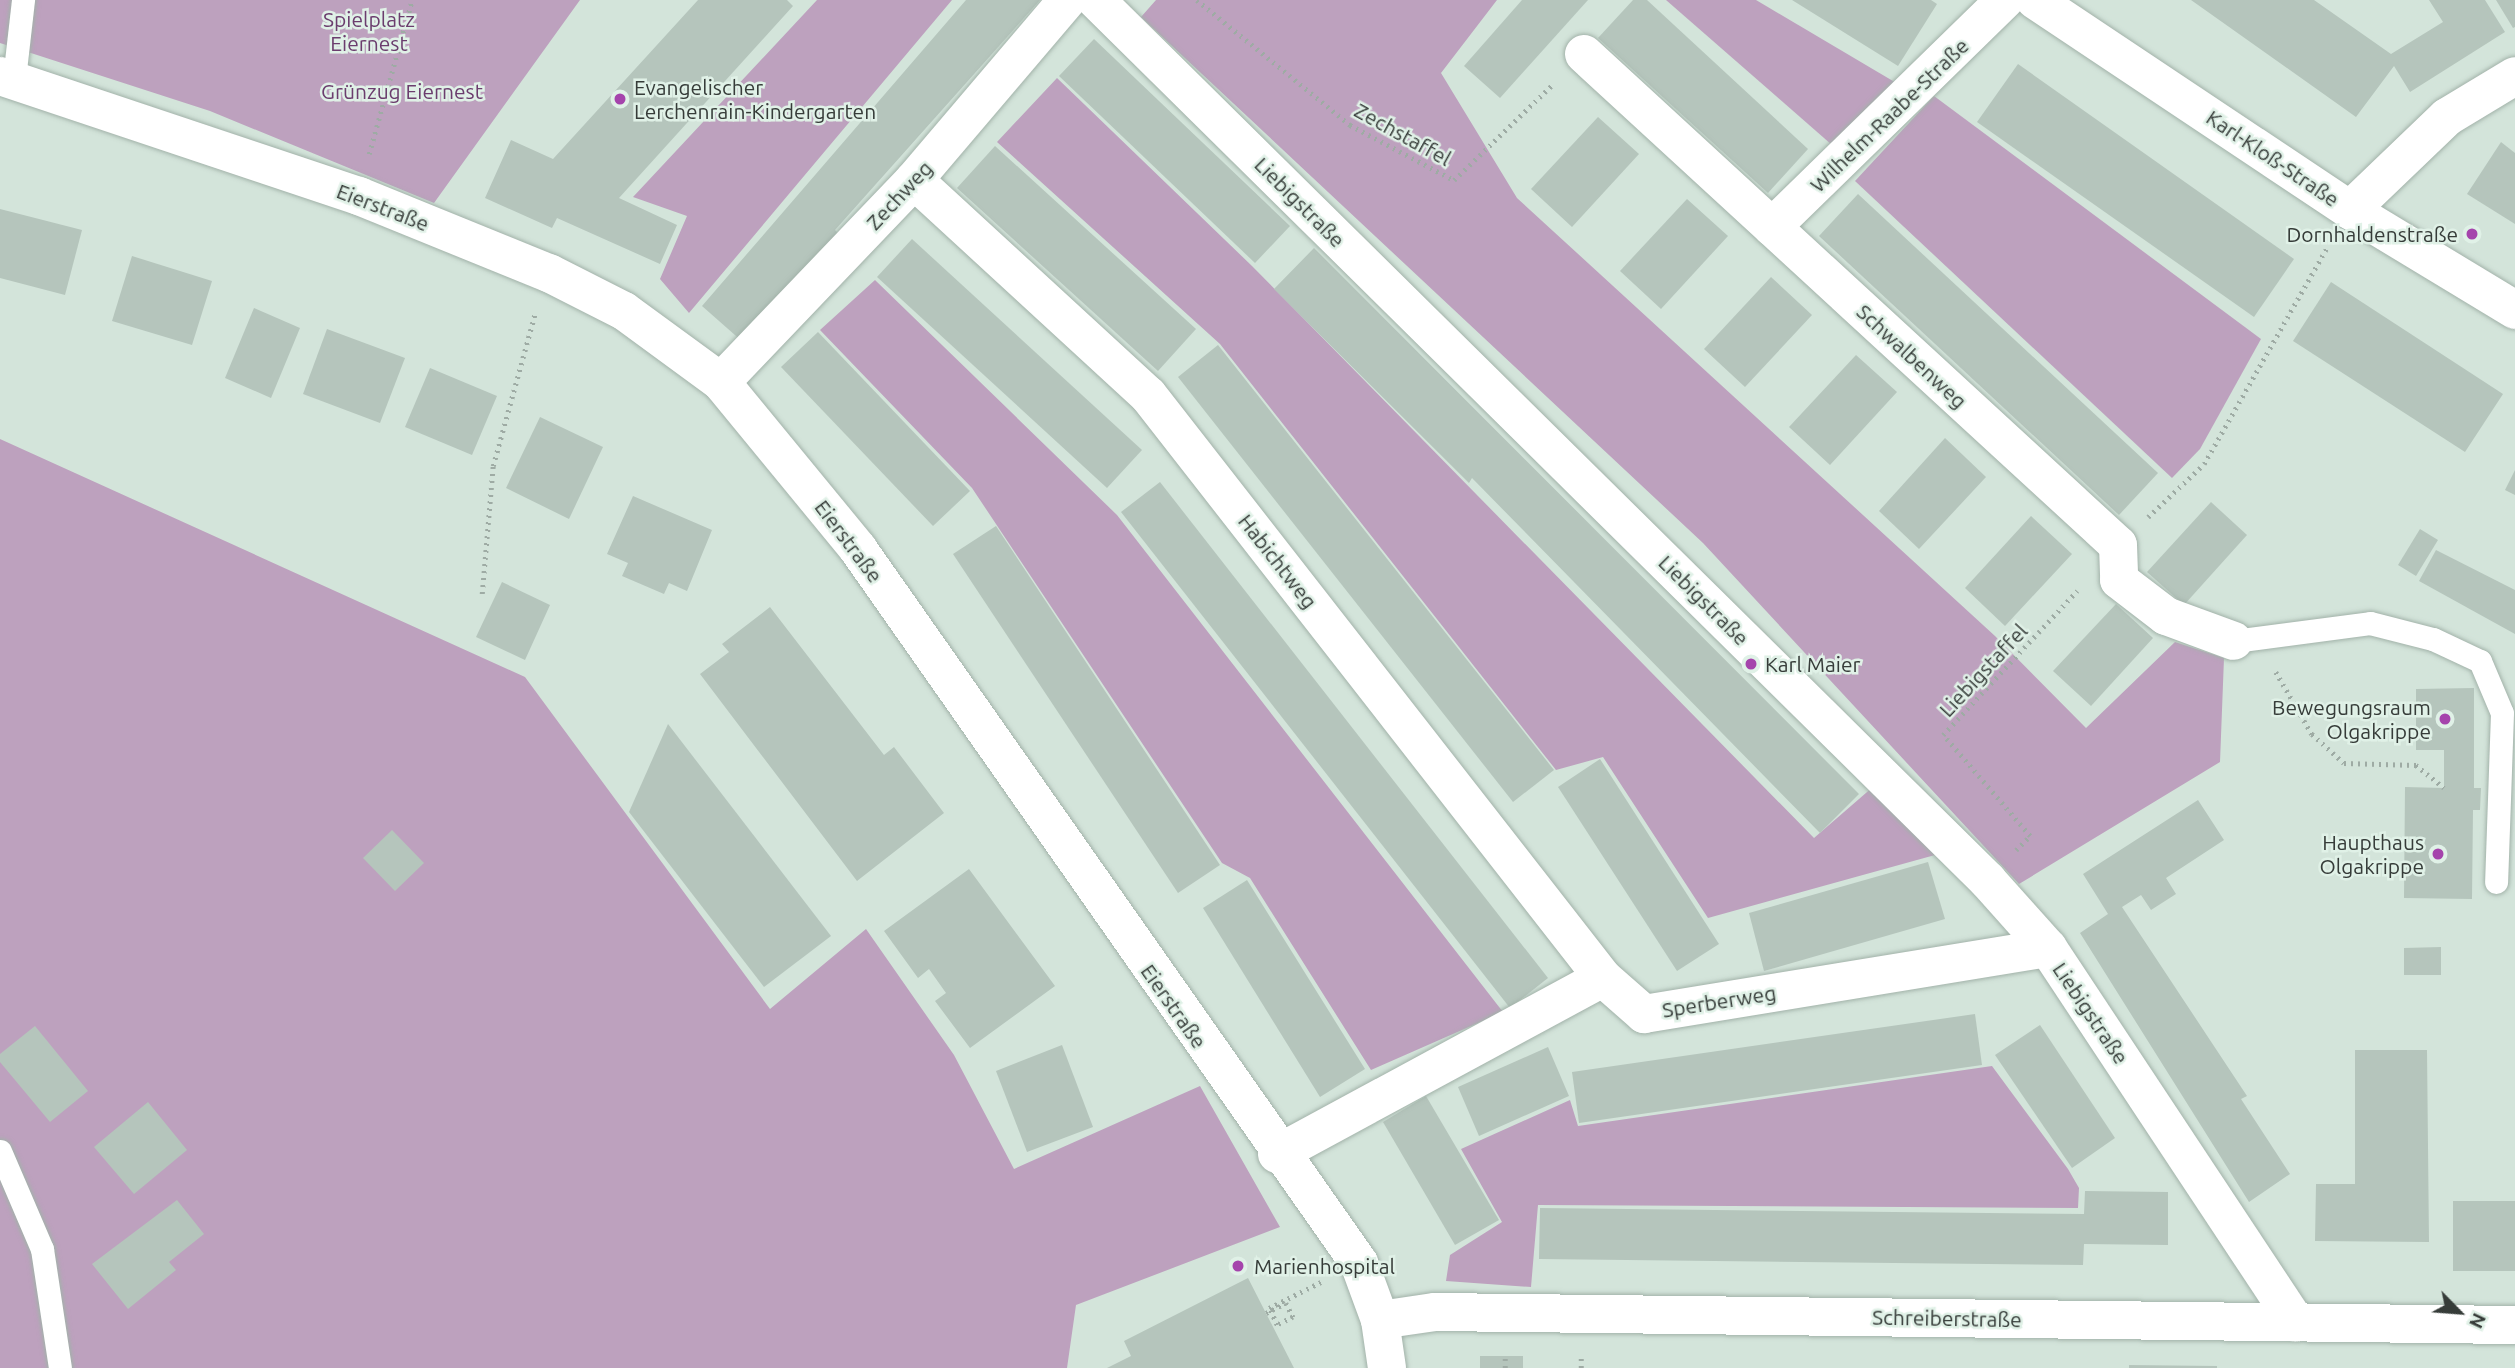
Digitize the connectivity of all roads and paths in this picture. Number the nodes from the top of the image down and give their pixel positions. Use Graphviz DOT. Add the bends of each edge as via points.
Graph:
graph roads {
  1 [pos="23,0"];
  2 [pos="412,0"];
  3 [pos="1068,0"];
  4 [pos="1096,0"];
  5 [pos="1197,0"];
  6 [pos="2005,0"];
  7 [pos="2035,0"];
  8 [pos="1584,54"];
  9 [pos="2515,76"];
  10 [pos="7,78"];
  11 [pos="914,180"];
  12 [pos="359,196"];
  13 [pos="2350,210"];
  14 [pos="1772,227"];
  15 [pos="549,273"];
  16 [pos="2515,310"];
  17 [pos="722,382"];
  18 [pos="2118,545"];
  19 [pos="482,594"];
  20 [pos="2234,641"];
  21 [pos="2444,788"];
  22 [pos="1988,881"];
  23 [pos="2496,882"];
  24 [pos="2048,948"];
  25 [pos="1603,978"];
  26 [pos="0,1151"];
  27 [pos="1277,1154"];
  28 [pos="1287,1300"];
  29 [pos="1266,1313"];
  30 [pos="1380,1320"];
  31 [pos="2295,1322"];
  32 [pos="2515,1325"];
  33 [pos="1581,1358"];
  34 [pos="60,1368"];
  35 [pos="1387,1368"];
  36 [pos="1581,1368"];
  1 -- 10 [label="lane"];
  2 -- 12 [label="path"];
  3 -- 11 [label="street, Zechweg"];
  4 -- 22 [label="street, Liebigstraße"];
  5 -- 8 [label="path, Zechstaffel" via="1350,125 1454,180"];
  6 -- 14 [label="street, Wilhelm-Raabe-Straße"];
  7 -- 13 [label="street, Karl-Kloß-Straße"];
  8 -- 14 [label="street, Schwalbenweg"];
  9 -- 13 [label="street" via="2447,117"];
  10 -- 12 [label="street, Eierstraße"];
  11 -- 17 [label="street, Zechweg"];
  11 -- 25 [label="street, Habichtweg" via="1148,395"];
  12 -- 15 [label="street, Eierstraße"];
  13 -- 16 [label="street, Karl-Kloß-Straße"];
  13 -- 18 [label="path" via="2204,464"];
  14 -- 18 [label="street, Schwalbenweg"];
  15 -- 17 [label="street, Eierstraße" via="624,311"];
  15 -- 19 [label="path" via="493,466"];
  17 -- 27 [label="street, Eierstraße" via="858,549"];
  18 -- 20 [label="street" via="2119,580 2166,615"];
  18 -- 22 [label="path, Liebigstaffel" via="1943,735 2030,835"];
  20 -- 21 [label="path" via="2276,671 2312,734 2344,762 2416,765"];
  20 -- 23 [label="lane" via="2370,623 2433,639 2480,661 2502,713"];
  22 -- 24 [label="street, Liebigstraße"];
  24 -- 25 [label="street, Sperberweg" via="1644,1014"];
  24 -- 31 [label="street, Liebigstraße"];
  25 -- 27 [label="street"];
  26 -- 34 [label="lane" via="42,1249"];
  27 -- 30 [label="street, Eierstraße" via="1359,1263"];
  28 -- 29 [label="path" via="1269,1308 1273,1317 1277,1325 1293,1318 1286,1303 1276,1308"];
  30 -- 31 [label="street, Schreiberstraße" via="1447,1312"];
  30 -- 35 [label="street, Eierstraße"];
  31 -- 32 [label="street, Schreiberstraße"];
  33 -- 36 [label="path"];
}
